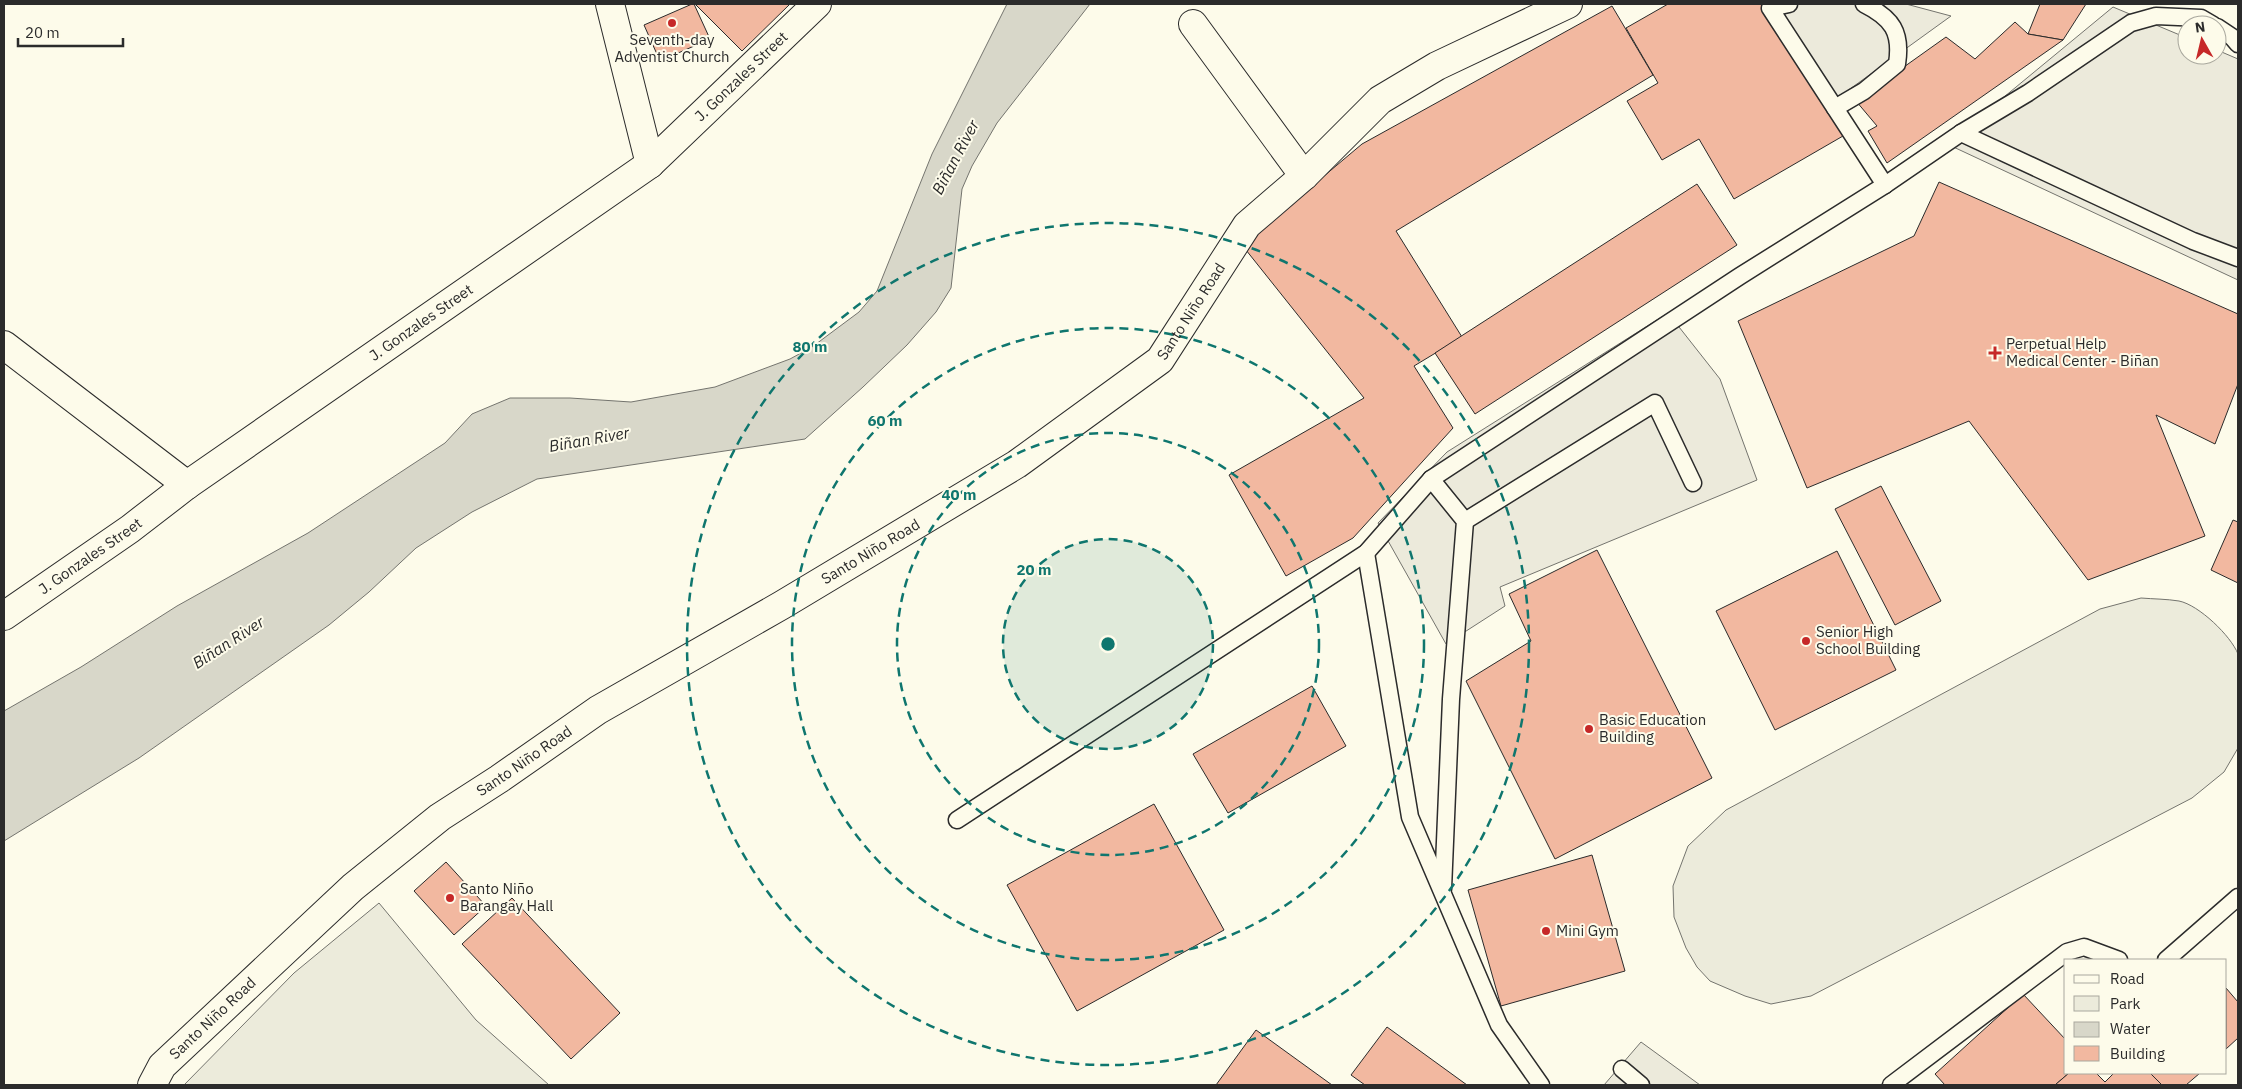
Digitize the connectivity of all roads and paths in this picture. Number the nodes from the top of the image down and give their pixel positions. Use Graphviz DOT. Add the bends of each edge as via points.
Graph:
graph roads {
  1 [pos="610,4"];
  2 [pos="817,4"];
  3 [pos="1568,4"];
  4 [pos="1789,4"];
  5 [pos="1864,4"];
  6 [pos="2177,16"];
  7 [pos="1194,24"];
  8 [pos="2227,34"];
  9 [pos="2238,44"];
  10 [pos="1835,108"];
  11 [pos="1961,133"];
  12 [pos="650,164"];
  13 [pos="1304,176"];
  14 [pos="1885,185"];
  15 [pos="2238,258"];
  16 [pos="4,344"];
  17 [pos="1431,479"];
  18 [pos="1693,483"];
  19 [pos="187,485"];
  20 [pos="1465,521"];
  21 [pos="1366,553"];
  22 [pos="4,616"];
  23 [pos="957,820"];
  24 [pos="1443,894"];
  25 [pos="2238,897"];
  26 [pos="2116,959"];
  27 [pos="2167,959"];
  28 [pos="1622,1070"];
  29 [pos="152,1085"];
  30 [pos="1541,1085"];
  31 [pos="1641,1085"];
  32 [pos="1891,1085"];
  1 -- 12 [label="street"];
  2 -- 12 [label="street, J. Gonzales Street"];
  3 -- 13 [label="street, Santo Niño Road" via="1437,66 1380,100"];
  4 -- 10 [label="lane" via="1770,8"];
  5 -- 10 [label="lane" via="1892,24 1900,45 1897,64 1864,91"];
  6 -- 11 [label="lane" via="2156,16 2131,23"];
  7 -- 13 [label="street"];
  8 -- 9 [label="lane"];
  10 -- 14 [label="lane"];
  11 -- 14 [label="lane"];
  11 -- 15 [label="lane" via="2193,241"];
  12 -- 19 [label="street, J. Gonzales Street"];
  13 -- 29 [label="street, Santo Niño Road" via="1248,225 1160,360 1016,464 782,605 598,710 440,817 325,913 162,1066"];
  14 -- 17 [label="lane"];
  16 -- 19 [label="street"];
  17 -- 20 [label="lane"];
  17 -- 21 [label="lane"];
  18 -- 20 [label="lane" via="1655,403"];
  19 -- 22 [label="street, J. Gonzales Street" via="130,529"];
  20 -- 24 [label="lane" via="1451,699"];
  21 -- 23 [label="lane"];
  21 -- 24 [label="lane" via="1410,817"];
  24 -- 30 [label="lane" via="1499,1025"];
  25 -- 27 [label="lane"];
  26 -- 32 [label="lane" via="2084,947 2067,952"];
  28 -- 31 [label="lane"];
}
